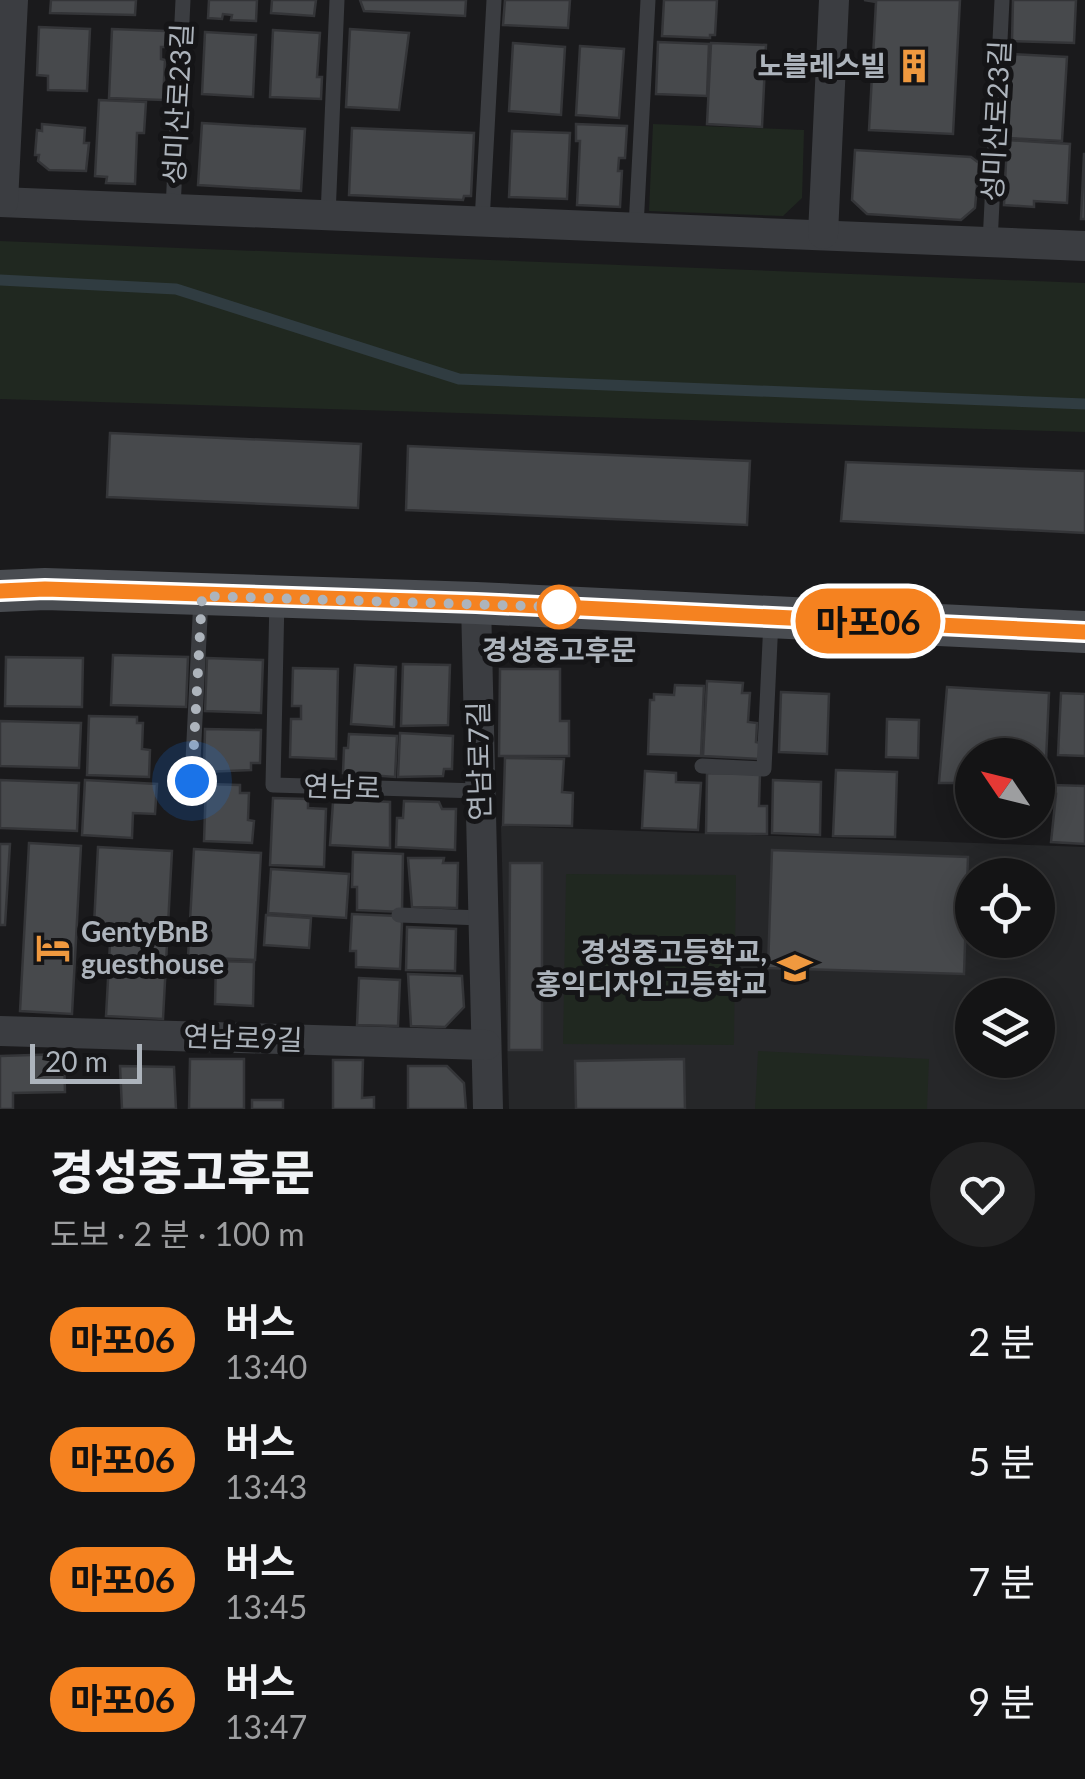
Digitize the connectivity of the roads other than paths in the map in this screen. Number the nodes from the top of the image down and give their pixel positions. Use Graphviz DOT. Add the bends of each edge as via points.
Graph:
graph roads {
  1 [pos="13,0"];
  2 [pos="183,0"];
  3 [pos="338,0"];
  4 [pos="494,0"];
  5 [pos="648,0"];
  6 [pos="834,0"];
  7 [pos="1002,0"];
  8 [pos="2,202"];
  9 [pos="173,209"];
  10 [pos="328,216"];
  11 [pos="482,222"];
  12 [pos="636,227"];
  13 [pos="823,234"];
  14 [pos="990,242"];
  15 [pos="1085,246"];
  16 [pos="0,591"];
  17 [pos="202,596"];
  18 [pos="278,598"];
  19 [pos="476,603"];
  20 [pos="771,616"];
  21 [pos="1085,632"];
  22 [pos="702,766"];
  23 [pos="192,781"];
  24 [pos="479,791"];
  25 [pos="399,916"];
  26 [pos="482,918"];
  27 [pos="0,1031"];
  28 [pos="486,1045"];
  29 [pos="488,1109"];
  1 -- 8 [label="street"];
  2 -- 9 [label="lane, 성미산로23길"];
  3 -- 10 [label="lane"];
  4 -- 11 [label="lane"];
  5 -- 12 [label="lane"];
  6 -- 13 [label="street"];
  7 -- 14 [label="lane, 성미산로23길"];
  8 -- 9 [label="street, 성미산로23길"];
  9 -- 10 [label="street, 성미산로23길"];
  10 -- 11 [label="street, 성미산로23길"];
  11 -- 12 [label="street, 성미산로23길"];
  12 -- 13 [label="street, 성미산로23길"];
  13 -- 14 [label="street, 성미산로23길"];
  14 -- 15 [label="street, 성미산로23길"];
  16 -- 17 [label="street"];
  17 -- 18 [label="street"];
  17 -- 23 [label="lane"];
  18 -- 19 [label="street"];
  18 -- 24 [label="lane, 연남로" via="273,785"];
  19 -- 20 [label="street"];
  19 -- 24 [label="street, 연남로7길"];
  20 -- 21 [label="street"];
  20 -- 22 [label="lane" via="764,769"];
  24 -- 26 [label="street, 연남로7길"];
  25 -- 26 [label="lane"];
  26 -- 28 [label="street, 연남로7길"];
  27 -- 28 [label="street, 연남로9길"];
  28 -- 29 [label="street, 연남로7길"];
}
